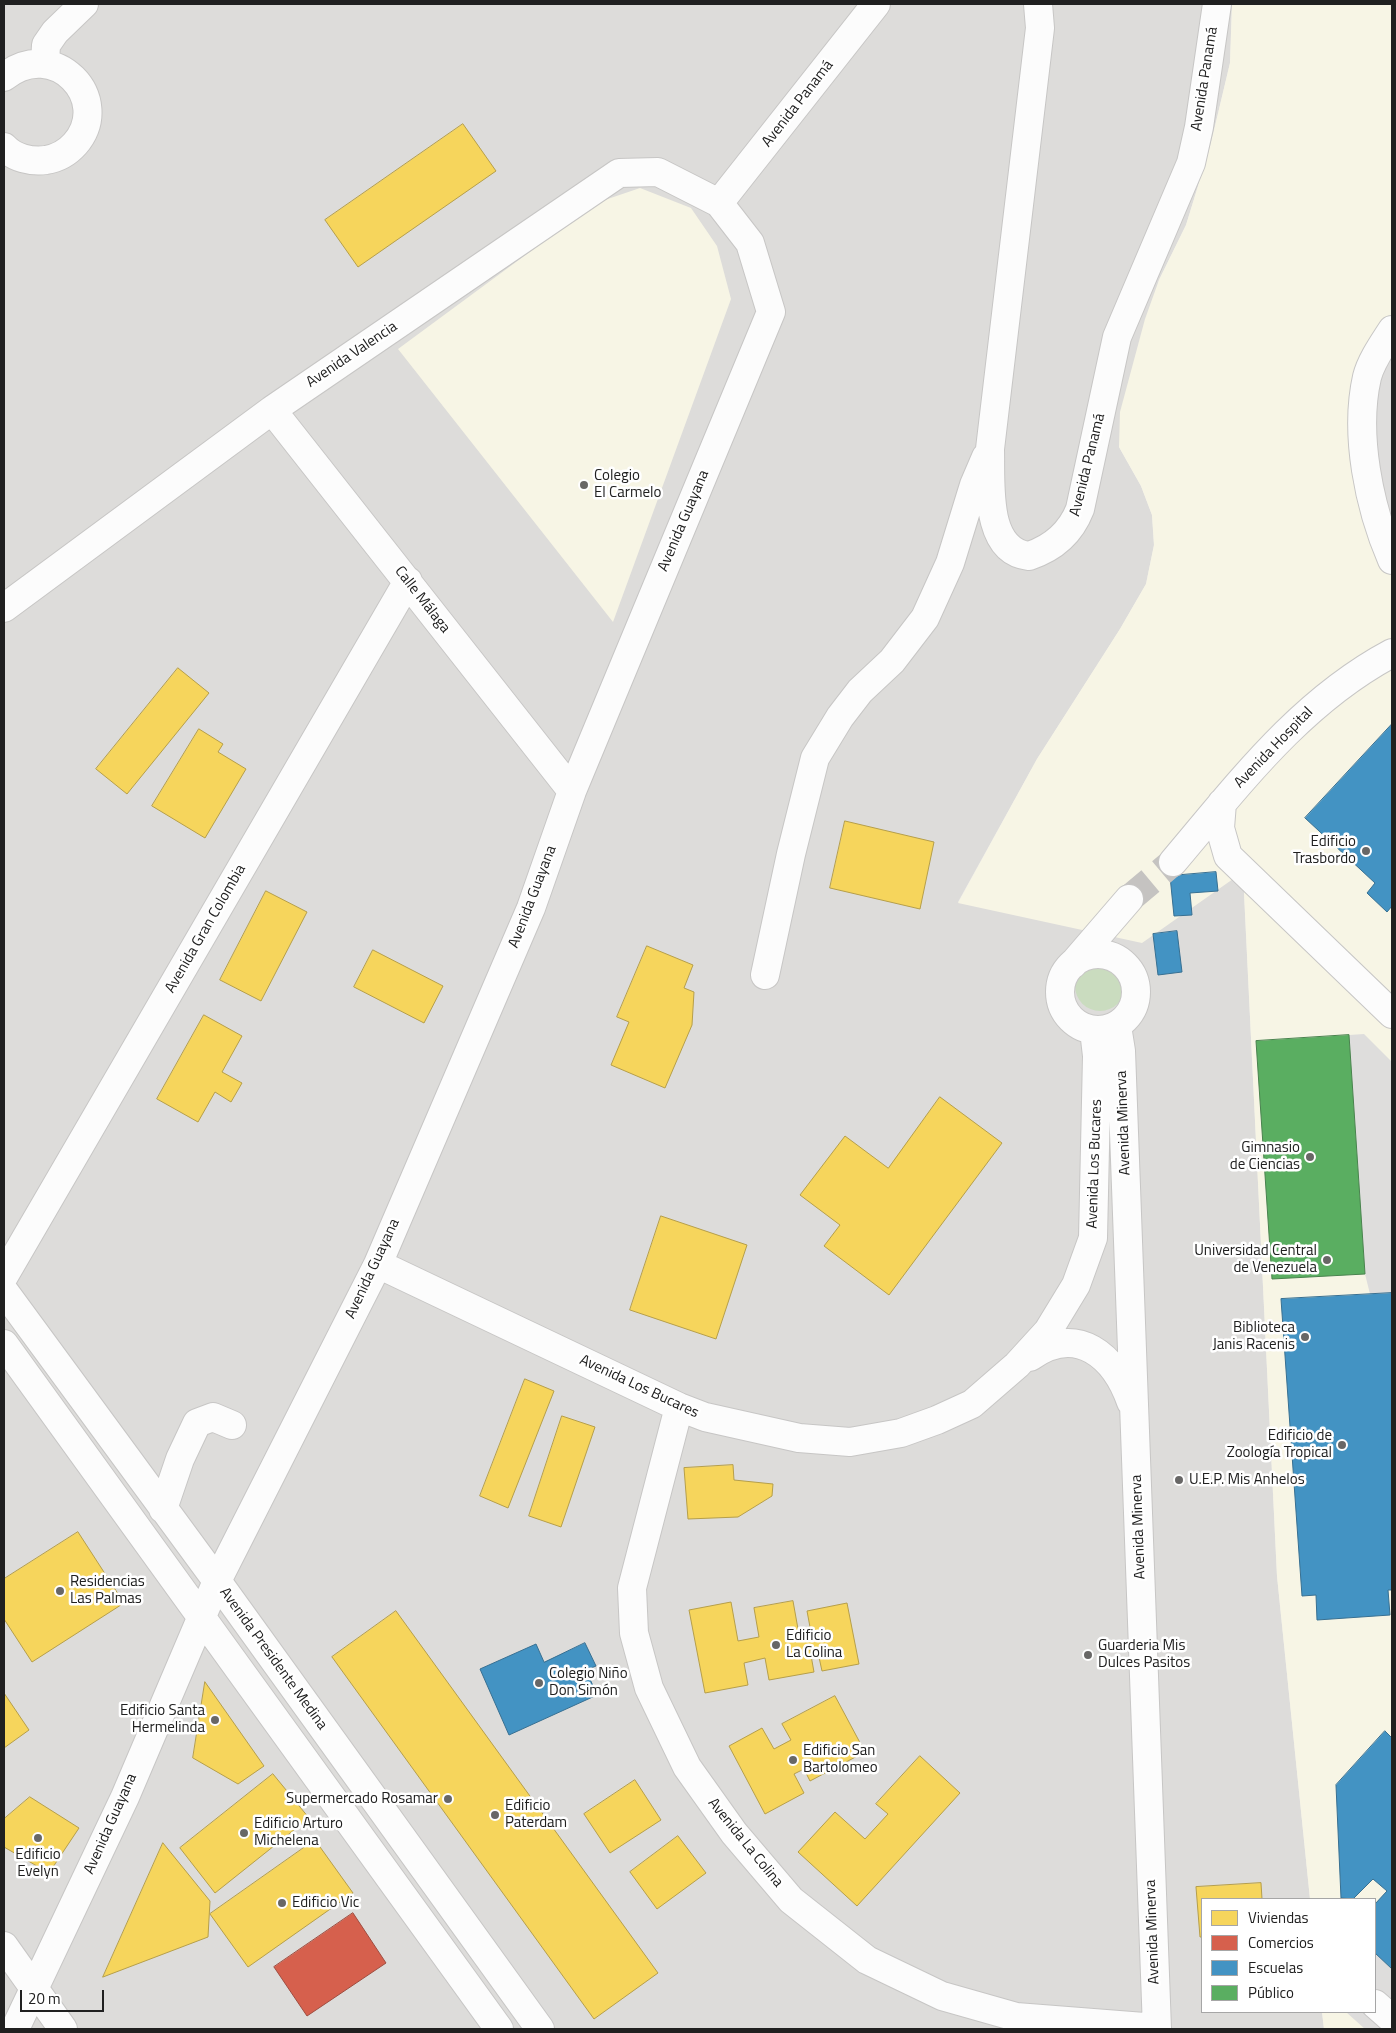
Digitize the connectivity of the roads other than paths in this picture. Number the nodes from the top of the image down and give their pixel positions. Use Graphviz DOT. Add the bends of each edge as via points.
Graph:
graph roads {
  1 [pos="84,4"];
  2 [pos="876,4"];
  3 [pos="1038,4"];
  4 [pos="1217,4"];
  5 [pos="45,63"];
  6 [pos="4,77"];
  7 [pos="4,147"];
  8 [pos="719,203"];
  9 [pos="1392,330"];
  10 [pos="272,410"];
  11 [pos="990,449"];
  12 [pos="1390,546"];
  13 [pos="408,582"];
  14 [pos="4,608"];
  15 [pos="1392,653"];
  16 [pos="572,791"];
  17 [pos="1222,803"];
  18 [pos="1228,856"];
  19 [pos="1072,965"];
  20 [pos="1131,974"];
  21 [pos="765,975"];
  22 [pos="1392,1014"];
  23 [pos="1106,1028"];
  24 [pos="378,1264"];
  25 [pos="4,1276"];
  26 [pos="4,1291"];
  27 [pos="4,1344"];
  28 [pos="1017,1365"];
  29 [pos="679,1407"];
  30 [pos="1134,1410"];
  31 [pos="232,1425"];
  32 [pos="163,1509"];
  33 [pos="216,1581"];
  34 [pos="200,1616"];
  35 [pos="4,1946"];
  36 [pos="35,1989"];
  37 [pos="1376,2005"];
  38 [pos="1392,2019"];
  39 [pos="1157,2028"];
  40 [pos="15,2029"];
  41 [pos="63,2029"];
  42 [pos="499,2029"];
  43 [pos="540,2029"];
  1 -- 5 [label="street" via="46,45"];
  2 -- 8 [label="street, Avenida Panamá"];
  3 -- 11 [label="street, Avenida Panamá" via="1040,28"];
  4 -- 11 [label="street, Avenida Panamá" via="1191,163 1117,337 1080,509 1068,532 1036,554 1023,556 1010,550 996,527"];
  5 -- 6 [label="street" via="29,63"];
  5 -- 7 [label="street" via="74,78 83,92 86,124 79,139 69,151 54,159 38,162 22,159"];
  8 -- 10 [label="street, Avenida Valencia" via="658,172 619,173"];
  8 -- 16 [label="street, Avenida Guayana" via="750,243 772,312"];
  9 -- 12 [label="street" via="1368,375 1362,408 1368,478"];
  10 -- 13 [label="street, Calle Málaga"];
  10 -- 14 [label="street, Avenida Valencia"];
  11 -- 21 [label="street" via="974,485 950,563 925,618 892,661 840,717 815,758 790,854"];
  13 -- 16 [label="street, Calle Málaga"];
  13 -- 25 [label="street, Avenida Gran Colombia"];
  15 -- 17 [label="street, Avenida Hospital" via="1365,667 1328,694 1278,740"];
  16 -- 24 [label="street, Avenida Guayana" via="531,908"];
  17 -- 18 [label="street" via="1220,828"];
  17 -- 18 [label="street, Avenida Hospital" via="1173,862 1199,853"];
  18 -- 22 [label="street"];
  19 -- 20 [label="street" via="1090,955 1104,955 1116,959"];
  19 -- 20 [label="street" via="1129,899 1120,935"];
  19 -- 23 [label="street" via="1061,984 1065,1010 1078,1024"];
  20 -- 23 [label="street" via="1136,999 1131,1011"];
  23 -- 28 [label="street, Avenida Los Bucares" via="1097,1056 1093,1238 1076,1286 1048,1331"];
  23 -- 30 [label="street, Avenida Minerva" via="1121,1051"];
  24 -- 29 [label="street, Avenida Los Bucares"];
  24 -- 33 [label="street, Avenida Guayana"];
  26 -- 32 [label="street, Avenida Presidente Medina"];
  27 -- 34 [label="street"];
  28 -- 29 [label="street, Avenida Los Bucares" via="972,1404 901,1434 850,1442 800,1438 705,1417"];
  28 -- 30 [label="street, Avenida Los Bucares" via="1054,1344 1070,1342 1086,1346 1111,1364 1127,1390"];
  29 -- 39 [label="street, Avenida La Colina" via="632,1588 634,1633 649,1688 687,1767 734,1833 791,1900 867,1960 942,1996 1016,2017"];
  30 -- 39 [label="street, Avenida Minerva"];
  31 -- 32 [label="street" via="213,1416 197,1423 180,1458"];
  32 -- 33 [label="street, Avenida Presidente Medina"];
  33 -- 34 [label="street, Avenida Guayana"];
  33 -- 43 [label="street, Avenida Presidente Medina"];
  34 -- 36 [label="street, Avenida Guayana" via="124,1797"];
  34 -- 42 [label="street"];
  35 -- 36 [label="street"];
  36 -- 40 [label="street, Avenida Guayana"];
  36 -- 41 [label="street"];
  37 -- 38 [label="street"];
}
